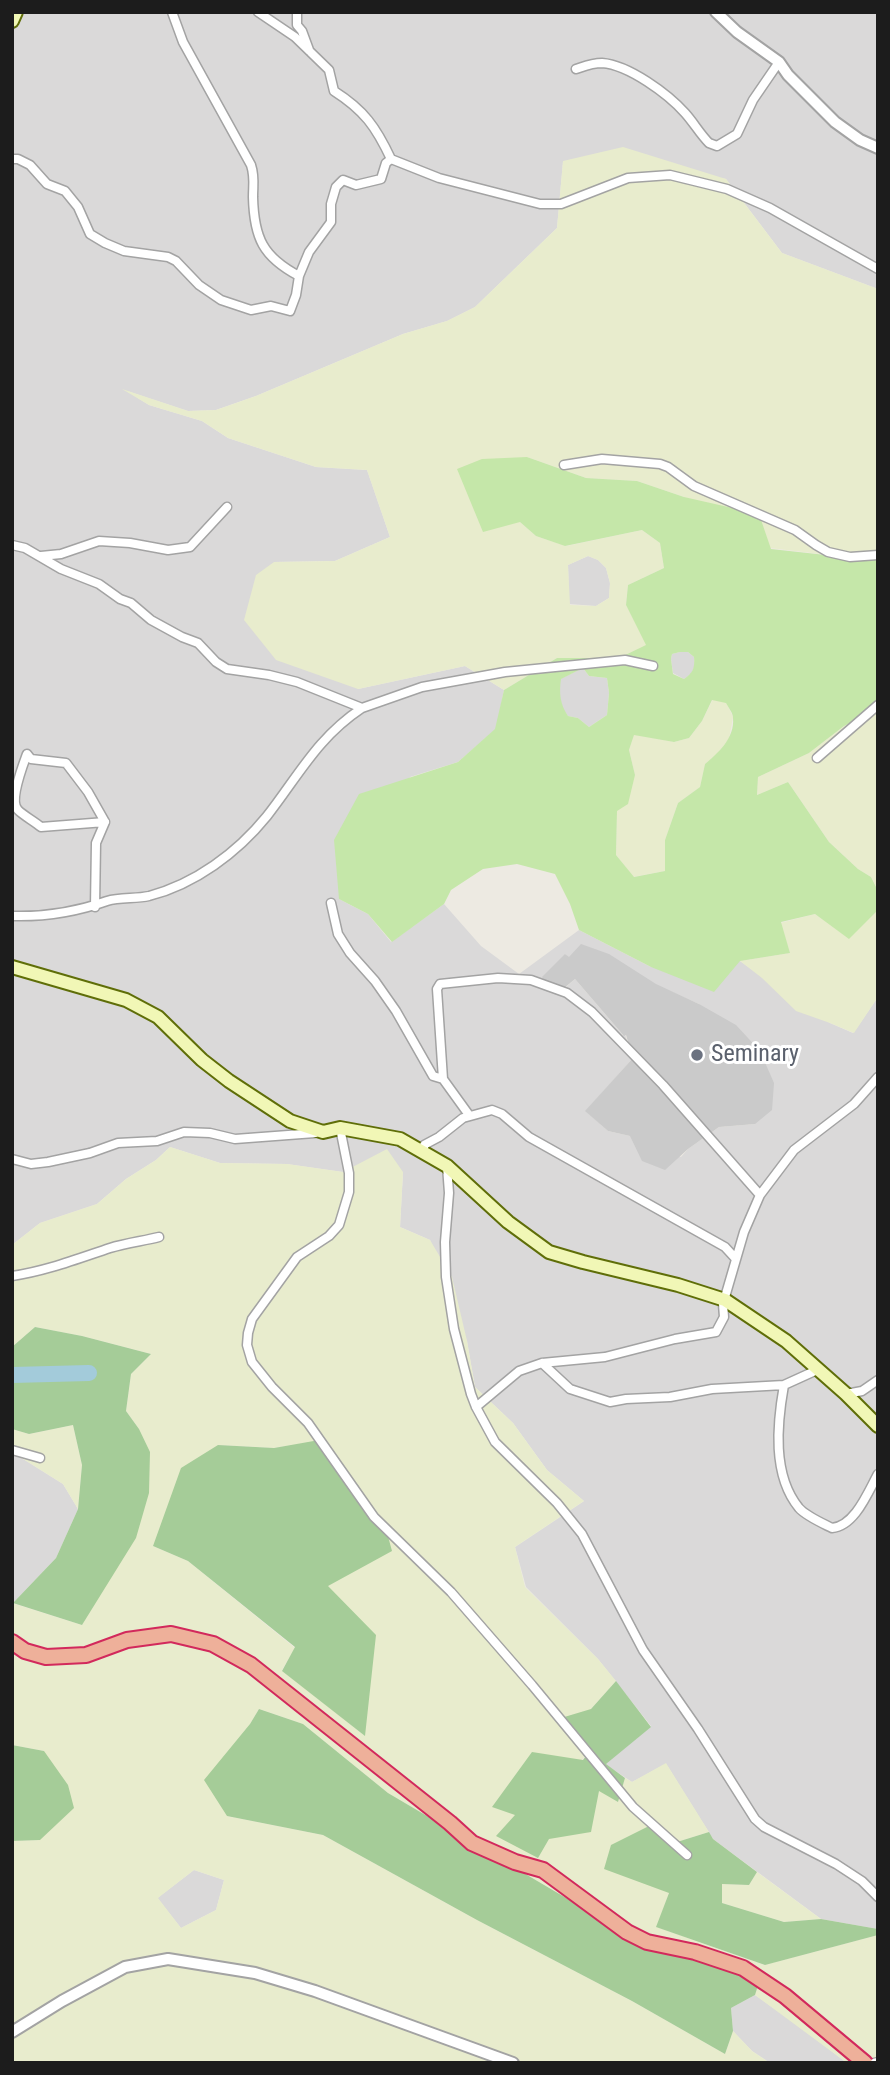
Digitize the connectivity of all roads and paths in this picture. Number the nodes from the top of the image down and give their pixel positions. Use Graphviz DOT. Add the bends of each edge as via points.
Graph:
graph roads {
  1 [pos="16,12"];
  2 [pos="172,12"];
  3 [pos="258,12"];
  4 [pos="297,12"];
  5 [pos="716,12"];
  6 [pos="12,21"];
  7 [pos="310,52"];
  8 [pos="779,62"];
  9 [pos="576,69"];
  10 [pos="878,148"];
  11 [pos="12,159"];
  12 [pos="391,159"];
  13 [pos="878,269"];
  14 [pos="299,276"];
  15 [pos="564,465"];
  16 [pos="227,507"];
  17 [pos="12,545"];
  18 [pos="878,555"];
  19 [pos="41,556"];
  20 [pos="653,666"];
  21 [pos="878,705"];
  22 [pos="362,708"];
  23 [pos="817,758"];
  24 [pos="105,822"];
  25 [pos="331,903"];
  26 [pos="95,907"];
  27 [pos="12,916"];
  28 [pos="12,967"];
  29 [pos="878,1077"];
  30 [pos="443,1079"];
  31 [pos="469,1115"];
  32 [pos="340,1128"];
  33 [pos="323,1132"];
  34 [pos="424,1153"];
  35 [pos="12,1159"];
  36 [pos="447,1166"];
  37 [pos="760,1195"];
  38 [pos="159,1237"];
  39 [pos="736,1259"];
  40 [pos="12,1276"];
  41 [pos="725,1300"];
  42 [pos="542,1363"];
  43 [pos="817,1370"];
  44 [pos="878,1380"];
  45 [pos="784,1385"];
  46 [pos="846,1394"];
  47 [pos="476,1407"];
  48 [pos="878,1426"];
  49 [pos="12,1450"];
  50 [pos="40,1458"];
  51 [pos="878,1474"];
  52 [pos="12,1642"];
  53 [pos="687,1855"];
  54 [pos="878,1897"];
  55 [pos="12,2032"];
  56 [pos="513,2063"];
  57 [pos="865,2063"];
  1 -- 6 [label="main road"];
  2 -- 14 [label="street" via="183,42 251,165 257,233 270,257"];
  3 -- 7 [label="street"];
  4 -- 7 [label="street" via="297,26"];
  5 -- 8 [label="street"];
  7 -- 12 [label="street" via="330,70 334,91 355,105"];
  8 -- 9 [label="street" via="737,134 717,146 709,144 672,100 631,73 606,63"];
  8 -- 10 [label="street" via="835,122"];
  11 -- 14 [label="street" via="30,165 47,184 65,191 90,234 124,250 176,261 221,300 251,310 271,306 290,311"];
  12 -- 13 [label="street" via="439,178 540,204 561,204 628,178 670,175 727,189 770,208"];
  12 -- 14 [label="street" via="381,179 356,185 344,180 336,187 331,222"];
  15 -- 18 [label="street" via="602,459 660,464 694,486 795,530 828,552 850,557"];
  16 -- 19 [label="street" via="190,547 167,550 99,541"];
  17 -- 19 [label="street"];
  19 -- 22 [label="street" via="99,584 150,620 198,643 227,669 298,682"];
  20 -- 22 [label="street" via="625,660 505,672 422,687"];
  21 -- 23 [label="street"];
  22 -- 26 [label="street" via="318,746 250,835 208,869 178,887 146,897 108,900"];
  24 -- 24 [label="street" via="66,763 31,759 27,754 20,771 17,809 41,827"];
  24 -- 26 [label="street" via="96,843"];
  25 -- 30 [label="street" via="338,934 350,953 396,1011 433,1076"];
  26 -- 27 [label="street"];
  28 -- 33 [label="main road" via="126,1000 158,1017 202,1060 262,1103 290,1121"];
  29 -- 37 [label="street" via="854,1104 793,1150"];
  30 -- 31 [label="street"];
  30 -- 37 [label="street" via="440,984 531,980 567,993 592,1012 663,1085"];
  31 -- 34 [label="street" via="424,1145"];
  31 -- 39 [label="street" via="492,1110 502,1114 529,1137 725,1247"];
  32 -- 33 [label="main road"];
  32 -- 34 [label="main road" via="400,1139"];
  32 -- 53 [label="street" via="349,1192 339,1225 297,1257 252,1319 247,1345 252,1362 308,1423 374,1517 450,1592 632,1807"];
  33 -- 35 [label="street" via="235,1139 184,1132 48,1162"];
  34 -- 36 [label="main road"];
  36 -- 41 [label="main road" via="549,1252"];
  36 -- 47 [label="street" via="446,1277 454,1329"];
  37 -- 39 [label="street"];
  38 -- 40 [label="street"];
  39 -- 41 [label="street"];
  41 -- 42 [label="street" via="724,1317 716,1332 605,1357"];
  41 -- 43 [label="main road" via="786,1342"];
  42 -- 45 [label="street" via="570,1388 610,1402"];
  42 -- 47 [label="street" via="519,1371"];
  43 -- 45 [label="street"];
  43 -- 46 [label="main road"];
  44 -- 46 [label="street" via="862,1391"];
  45 -- 51 [label="street" via="778,1420 779,1456 800,1509 837,1528 860,1508"];
  46 -- 48 [label="main road"];
  47 -- 54 [label="street" via="495,1442 582,1534 643,1650 755,1819 862,1881"];
  49 -- 50 [label="street"];
  52 -- 57 [label="highway" via="46,1657 86,1655 127,1640 171,1634 213,1644 251,1665 472,1843 543,1870 647,1942 743,1968 785,1996"];
  55 -- 56 [label="street" via="125,1966 168,1959 243,1971 315,1991"];
}
